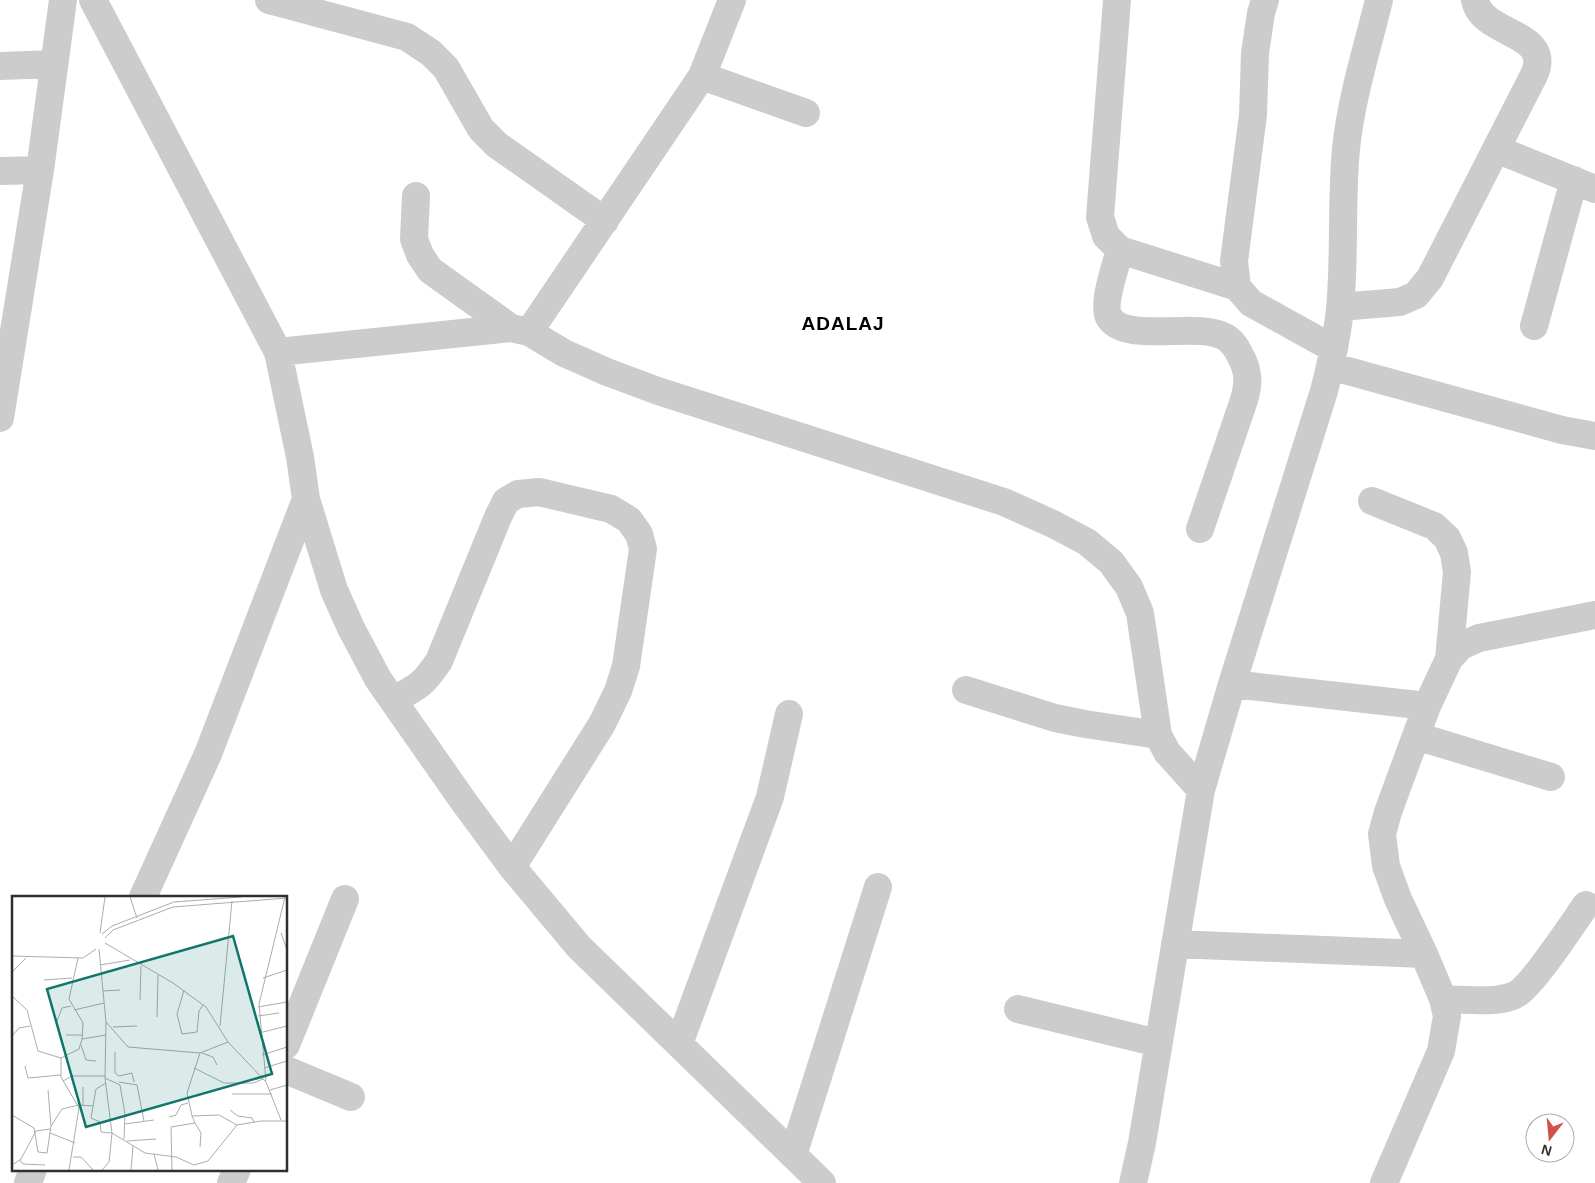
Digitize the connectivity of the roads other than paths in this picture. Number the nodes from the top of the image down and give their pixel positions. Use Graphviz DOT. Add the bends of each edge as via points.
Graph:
graph roads {
  1 [pos="63,0"];
  2 [pos="93,0"];
  3 [pos="269,0"];
  4 [pos="732,0"];
  5 [pos="1117,0"];
  6 [pos="1265,0"];
  7 [pos="1379,0"];
  8 [pos="1475,0"];
  9 [pos="54,64"];
  10 [pos="0,66"];
  11 [pos="702,76"];
  12 [pos="806,112"];
  13 [pos="1496,149"];
  14 [pos="40,170"];
  15 [pos="0,172"];
  16 [pos="1585,185"];
  17 [pos="416,196"];
  18 [pos="605,221"];
  19 [pos="1120,250"];
  20 [pos="1238,288"];
  21 [pos="1340,307"];
  22 [pos="1534,326"];
  23 [pos="520,330"];
  24 [pos="5,352"];
  25 [pos="278,352"];
  26 [pos="1332,358"];
  27 [pos="0,418"];
  28 [pos="1595,436"];
  29 [pos="306,499"];
  30 [pos="1372,500"];
  31 [pos="1200,529"];
  32 [pos="1595,615"];
  33 [pos="1449,659"];
  34 [pos="1232,684"];
  35 [pos="966,690"];
  36 [pos="393,700"];
  37 [pos="1427,706"];
  38 [pos="789,714"];
  39 [pos="1158,735"];
  40 [pos="1416,736"];
  41 [pos="1551,777"];
  42 [pos="1201,790"];
  43 [pos="512,867"];
  44 [pos="878,887"];
  45 [pos="143,896"];
  46 [pos="345,899"];
  47 [pos="1586,905"];
  48 [pos="1175,944"];
  49 [pos="1424,954"];
  50 [pos="1443,998"];
  51 [pos="1018,1009"];
  52 [pos="288,1041"];
  53 [pos="1158,1043"];
  54 [pos="679,1044"];
  55 [pos="288,1071"];
  56 [pos="351,1097"];
  57 [pos="793,1155"];
  58 [pos="33,1170"];
  59 [pos="236,1170"];
  60 [pos="28,1183"];
  61 [pos="231,1183"];
  62 [pos="822,1183"];
  63 [pos="1133,1183"];
  64 [pos="1384,1183"];
  1 -- 9 [label="street"];
  2 -- 25 [label="street"];
  3 -- 18 [label="street" via="407,37 431,52 446,68 482,129 497,144"];
  4 -- 11 [label="street"];
  5 -- 19 [label="street" via="1100,217 1106,236"];
  6 -- 20 [label="street" via="1255,53 1253,115 1234,262"];
  7 -- 21 [label="street" via="1346,147"];
  8 -- 13 [label="street" via="1476,9 1484,17 1530,44 1538,54 1539,65"];
  9 -- 10 [label="street"];
  9 -- 14 [label="street"];
  11 -- 12 [label="street"];
  11 -- 18 [label="street"];
  13 -- 16 [label="street"];
  13 -- 21 [label="street" via="1430,278 1416,295 1400,302"];
  14 -- 15 [label="street"];
  14 -- 24 [label="street"];
  16 -- 22 [label="street"];
  17 -- 23 [label="street" via="414,239 430,270"];
  18 -- 23 [label="street"];
  19 -- 20 [label="street"];
  19 -- 31 [label="street" via="1107,304 1108,316 1115,326 1132,331 1209,332 1223,336 1234,343 1245,364 1248,384 1244,400"];
  20 -- 26 [label="street" via="1251,303"];
  21 -- 26 [label="street"];
  23 -- 25 [label="street"];
  23 -- 39 [label="street" via="607,372 1004,502 1087,542 1111,562 1129,587 1140,613"];
  24 -- 27 [label="street"];
  25 -- 29 [label="street"];
  26 -- 28 [label="street" via="1562,430"];
  26 -- 34 [label="street"];
  29 -- 36 [label="street" via="334,590 378,679"];
  29 -- 45 [label="street" via="208,754"];
  30 -- 33 [label="street" via="1434,526 1447,538 1457,572"];
  32 -- 33 [label="street" via="1479,638 1462,646"];
  33 -- 37 [label="street"];
  34 -- 37 [label="street"];
  34 -- 42 [label="street"];
  35 -- 39 [label="street" via="1055,718"];
  36 -- 43 [label="street"];
  36 -- 43 [label="street" via="419,687 440,661 506,501 518,494 539,492 611,509 630,520 643,549 626,666 618,691 602,724"];
  37 -- 40 [label="street"];
  38 -- 54 [label="street" via="770,797"];
  39 -- 42 [label="street" via="1167,752"];
  40 -- 41 [label="street"];
  40 -- 49 [label="street" via="1382,834 1386,866"];
  42 -- 48 [label="street"];
  43 -- 54 [label="street" via="579,947"];
  44 -- 57 [label="street"];
  46 -- 52 [label="street"];
  47 -- 50 [label="street" via="1529,984 1516,995 1499,1000"];
  48 -- 49 [label="street"];
  48 -- 53 [label="street"];
  49 -- 50 [label="street"];
  50 -- 64 [label="street" via="1447,1016 1441,1051"];
  51 -- 53 [label="street"];
  53 -- 63 [label="street"];
  54 -- 57 [label="street"];
  55 -- 56 [label="street"];
  57 -- 62 [label="street"];
  58 -- 60 [label="street"];
  59 -- 61 [label="street"];
}
